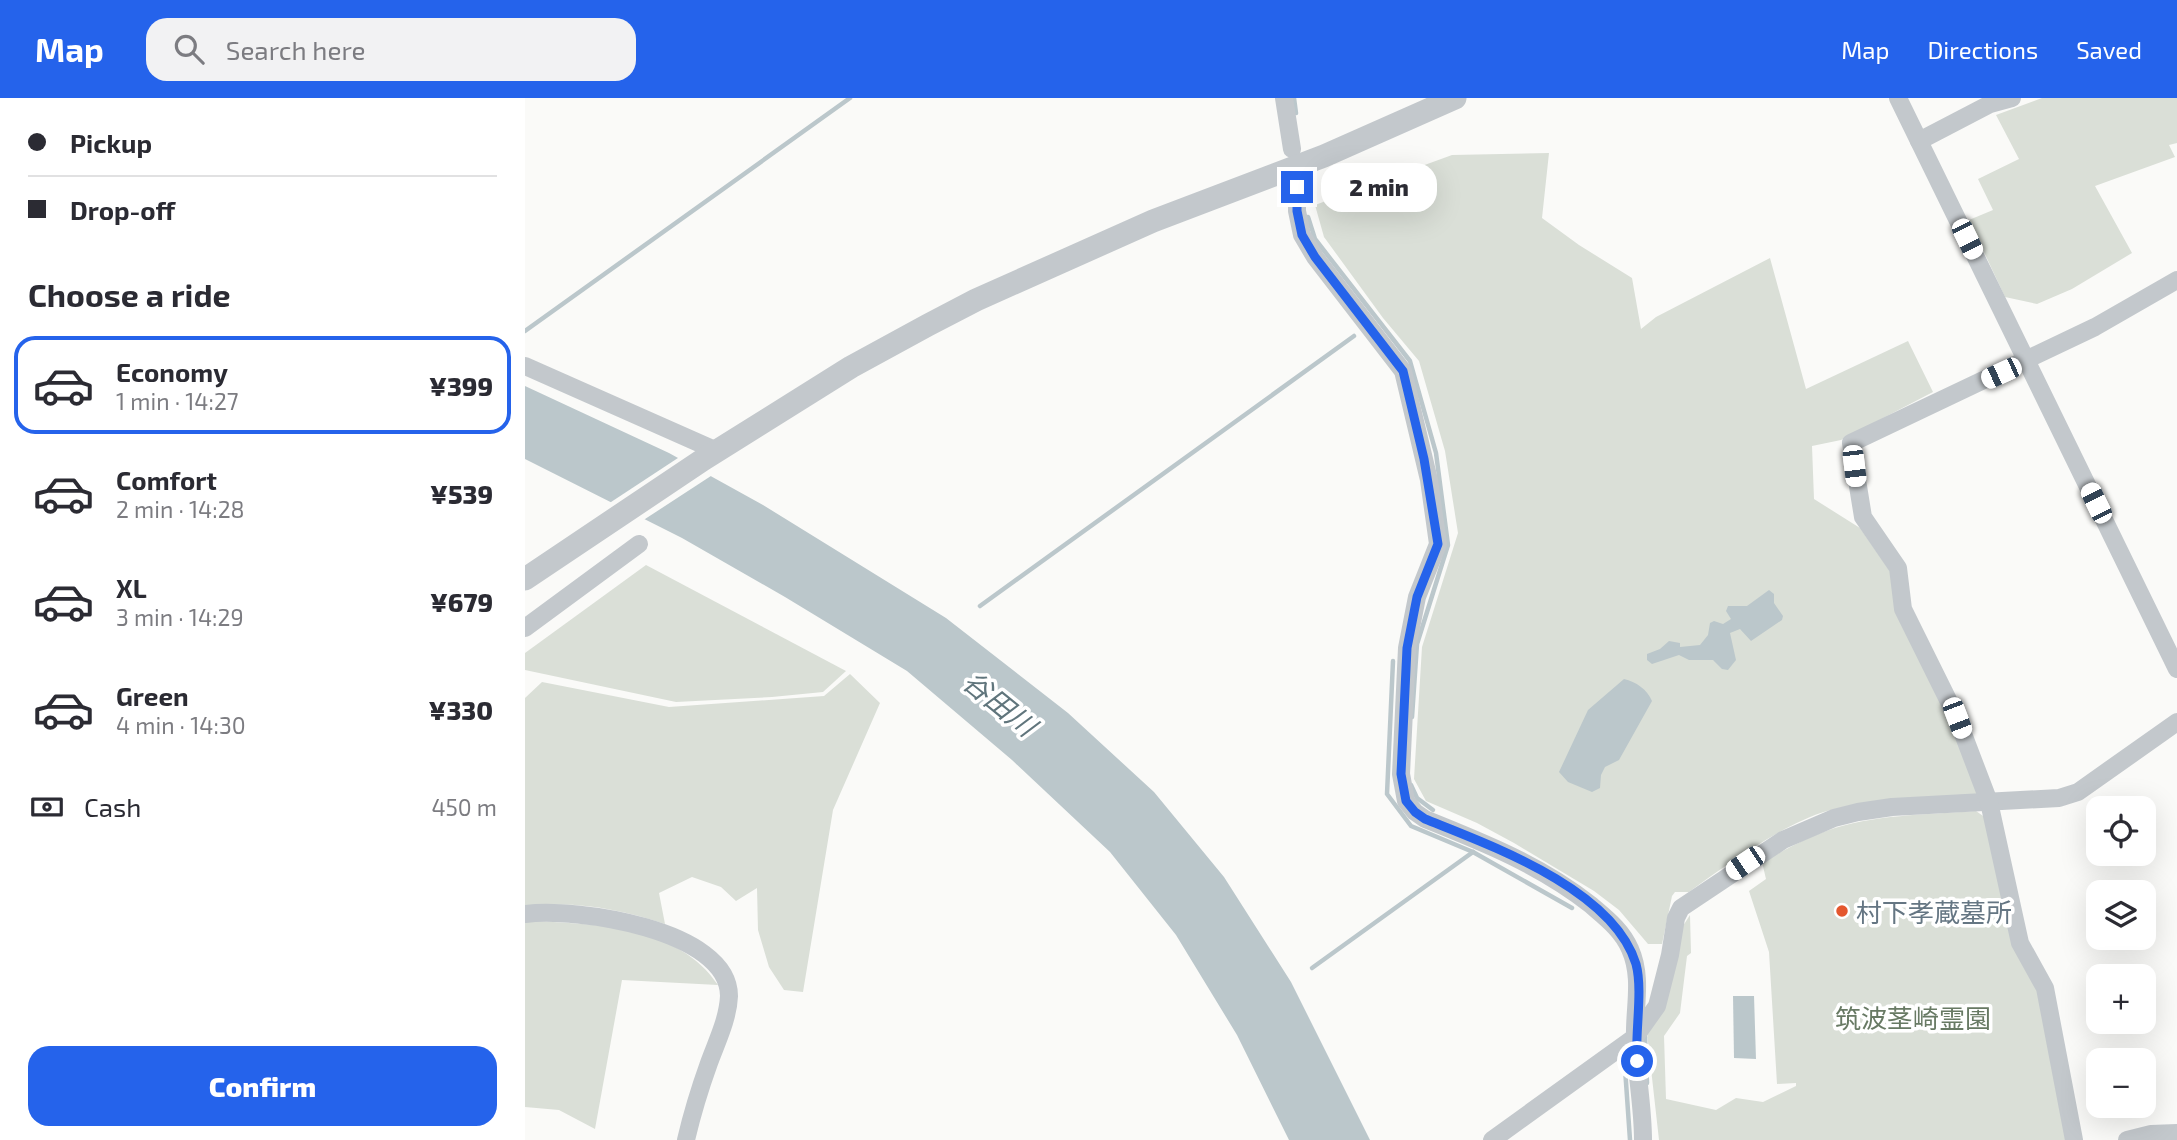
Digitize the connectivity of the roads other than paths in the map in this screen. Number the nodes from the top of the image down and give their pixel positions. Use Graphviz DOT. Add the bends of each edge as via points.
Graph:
graph roads {
  1 [pos="1285,98"];
  2 [pos="1455,98"];
  3 [pos="1898,98"];
  4 [pos="2012,98"];
  5 [pos="1920,141"];
  6 [pos="1292,149"];
  7 [pos="1297,187"];
  8 [pos="2177,280"];
  9 [pos="2026,361"];
  10 [pos="525,366"];
  11 [pos="711,455"];
  12 [pos="639,544"];
  13 [pos="525,579"];
  14 [pos="525,628"];
  15 [pos="2177,669"];
  16 [pos="2177,722"];
  17 [pos="1989,803"];
  18 [pos="525,914"];
  19 [pos="1635,1037"];
  20 [pos="2177,1133"];
  21 [pos="685,1140"];
  22 [pos="1492,1140"];
  23 [pos="1643,1140"];
  24 [pos="2074,1140"];
  25 [pos="2127,1140"];
  1 -- 6 [label="street"];
  2 -- 11 [label="street" via="1324,156 1153,221 976,300 851,367"];
  3 -- 5 [label="street"];
  4 -- 5 [label="street" via="1990,104"];
  5 -- 9 [label="street"];
  7 -- 19 [label="street" via="1302,235 1403,371 1429,480 1438,544 1417,597 1407,648 1401,774 1406,801 1425,819 1513,855 1568,887 1609,920 1637,967"];
  8 -- 9 [label="street"];
  9 -- 15 [label="street"];
  9 -- 17 [label="street" via="1851,443 1863,517 1898,568 1903,609 1957,718"];
  10 -- 11 [label="street"];
  11 -- 13 [label="street"];
  12 -- 14 [label="street"];
  16 -- 17 [label="street" via="2078,792 2059,798"];
  17 -- 19 [label="street" via="1858,812 1819,823 1764,850 1681,908 1657,1006"];
  17 -- 24 [label="street" via="2020,943 2045,988"];
  18 -- 21 [label="street" via="574,913 632,923 684,943 715,962 728,986 728,1010"];
  19 -- 22 [label="street"];
  19 -- 23 [label="street"];
  20 -- 25 [label="street"];
}
